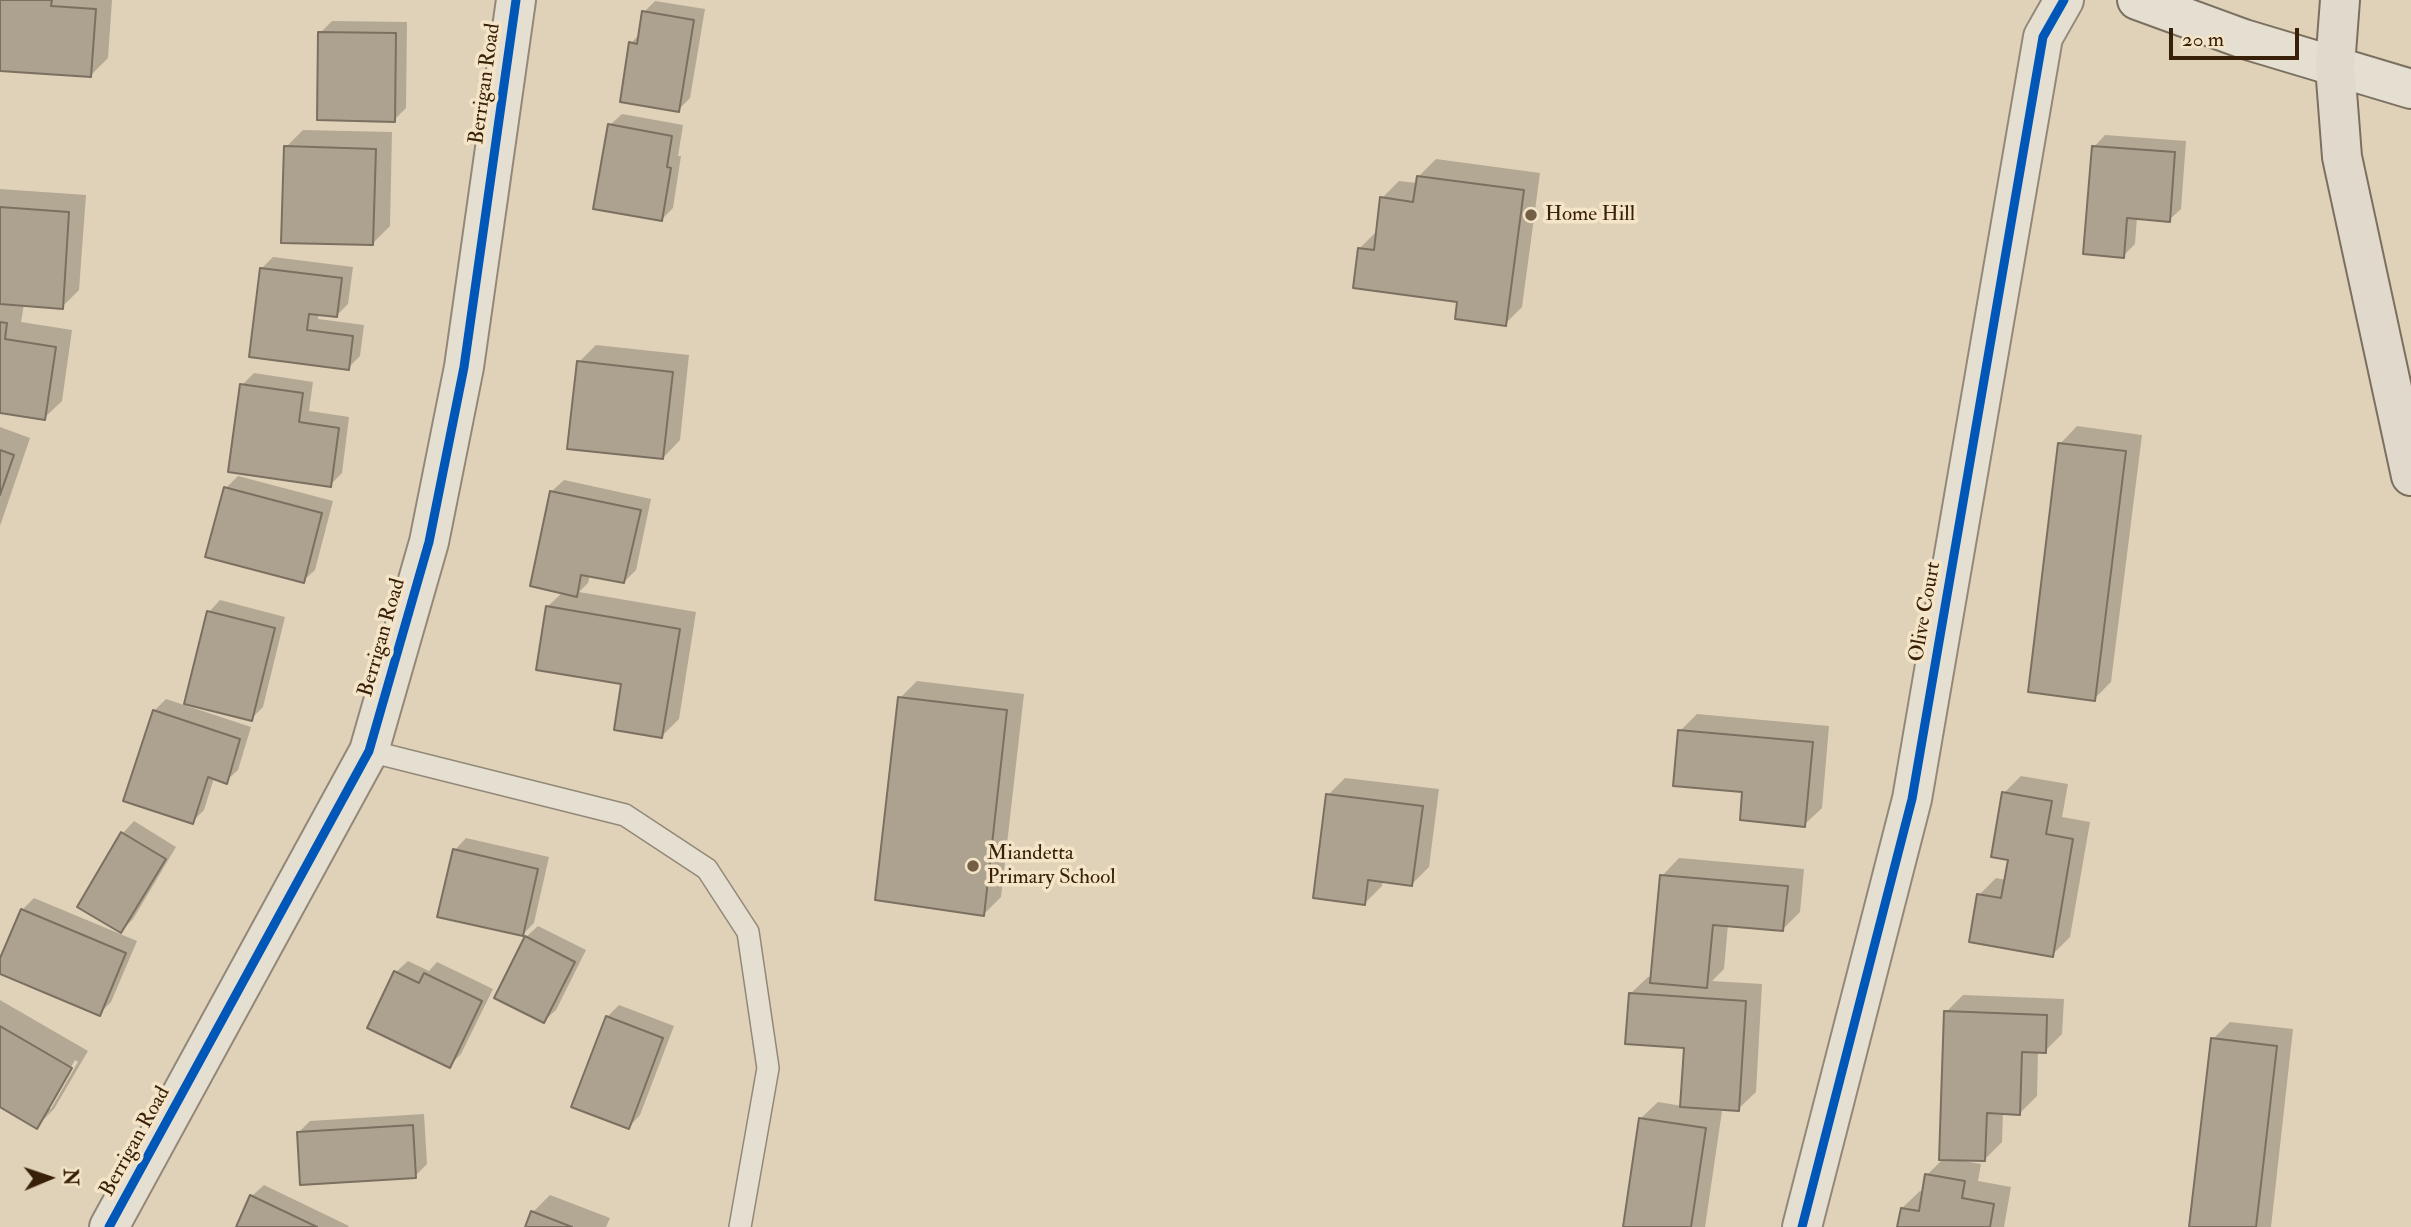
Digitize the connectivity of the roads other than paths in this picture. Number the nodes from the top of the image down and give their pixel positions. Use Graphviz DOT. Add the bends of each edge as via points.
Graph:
graph roads {
  1 [pos="516,0"];
  2 [pos="2064,0"];
  3 [pos="2340,0"];
  4 [pos="2158,2"];
  5 [pos="2335,66"];
  6 [pos="2409,88"];
  7 [pos="2411,476"];
  8 [pos="369,751"];
  9 [pos="110,1227"];
  10 [pos="740,1227"];
  11 [pos="1801,1227"];
  1 -- 8 [label="street, Berrigan Road" via="464,367 429,542"];
  2 -- 11 [label="street, Olive Court" via="2043,37 1912,799"];
  3 -- 5 [label="highway"];
  4 -- 5 [label="street" via="2244,39"];
  5 -- 6 [label="street"];
  5 -- 7 [label="highway" via="2342,157"];
  8 -- 9 [label="street, Berrigan Road"];
  8 -- 10 [label="lane" via="625,815 707,869 748,932 768,1068"];
}
